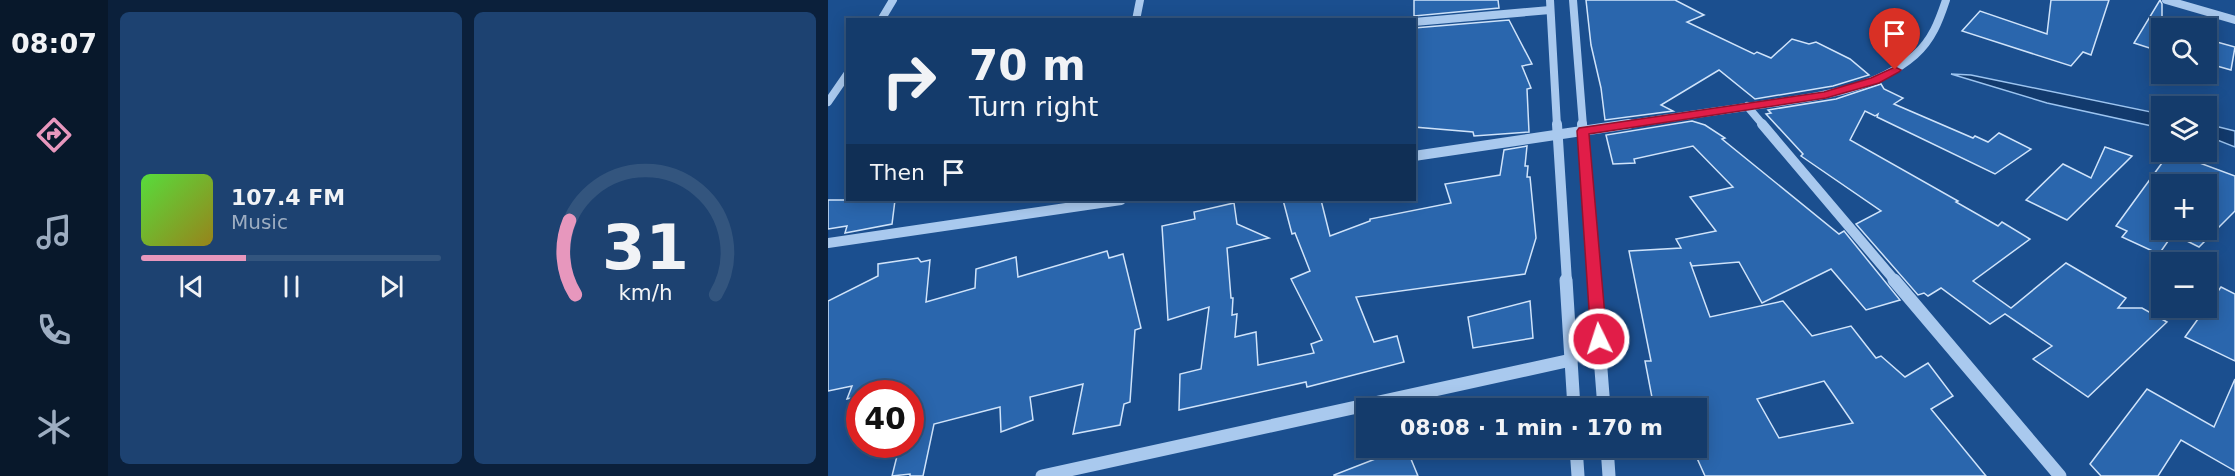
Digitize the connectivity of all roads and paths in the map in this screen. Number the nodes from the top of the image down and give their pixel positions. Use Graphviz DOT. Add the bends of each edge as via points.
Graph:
graph roads {
  1 [pos="893,0"];
  2 [pos="1140,0"];
  3 [pos="1573,0"];
  4 [pos="1946,0"];
  5 [pos="2166,0"];
  6 [pos="1550,5"];
  7 [pos="882,18"];
  8 [pos="1136,18"];
  9 [pos="2235,20"];
  10 [pos="1416,22"];
  11 [pos="846,76"];
  12 [pos="833,90"];
  13 [pos="828,102"];
  14 [pos="1747,106"];
  15 [pos="1583,131"];
  16 [pos="1558,135"];
  17 [pos="1416,156"];
  18 [pos="1114,201"];
  19 [pos="828,243"];
  20 [pos="1570,360"];
  21 [pos="1573,398"];
  22 [pos="1603,398"];
  23 [pos="1577,458"];
  24 [pos="1608,458"];
  25 [pos="1042,476"];
  26 [pos="1578,476"];
  27 [pos="1610,476"];
  28 [pos="2060,476"];
  1 -- 7 [label="street"];
  2 -- 8 [label="street"];
  3 -- 15 [label="street"];
  4 -- 14 [label="street" via="1942,17 1914,58 1875,81 1826,95"];
  5 -- 9 [label="street"];
  6 -- 10 [label="street"];
  6 -- 16 [label="street"];
  11 -- 12 [label="street"];
  12 -- 13 [label="street"];
  14 -- 15 [label="street"];
  14 -- 28 [label="street"];
  15 -- 16 [label="street"];
  15 -- 22 [label="street"];
  16 -- 17 [label="street"];
  16 -- 20 [label="street"];
  18 -- 19 [label="street"];
  20 -- 21 [label="street"];
  20 -- 25 [label="street"];
  23 -- 26 [label="street"];
  24 -- 27 [label="street"];
}
